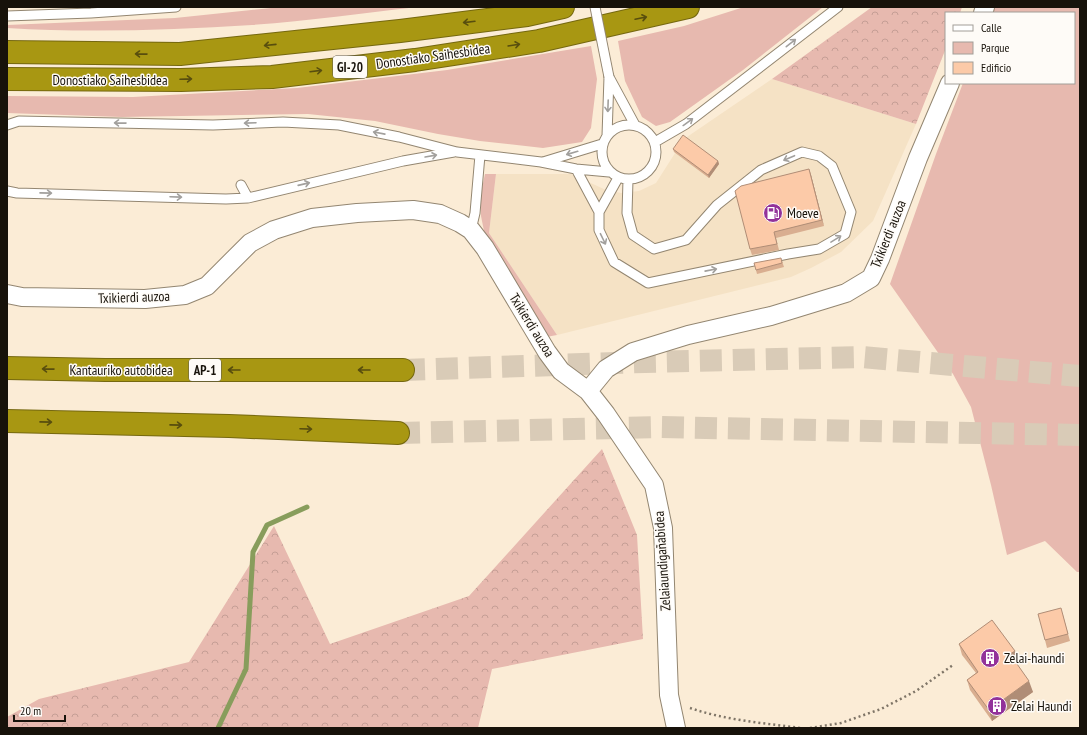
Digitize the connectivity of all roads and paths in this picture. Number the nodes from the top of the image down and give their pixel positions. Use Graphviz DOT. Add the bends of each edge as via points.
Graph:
graph roads {
  1 [pos="176,7"];
  2 [pos="563,7"];
  3 [pos="596,7"];
  4 [pos="688,7"];
  5 [pos="838,7"];
  6 [pos="165,8"];
  7 [pos="7,16"];
  8 [pos="7,52"];
  9 [pos="609,77"];
  10 [pos="7,79"];
  11 [pos="950,84"];
  12 [pos="7,125"];
  13 [pos="635,125"];
  14 [pos="604,140"];
  15 [pos="655,142"];
  16 [pos="457,152"];
  17 [pos="480,155"];
  18 [pos="541,162"];
  19 [pos="576,169"];
  20 [pos="609,172"];
  21 [pos="623,179"];
  22 [pos="241,185"];
  23 [pos="7,191"];
  24 [pos="248,198"];
  25 [pos="599,212"];
  26 [pos="471,230"];
  27 [pos="7,294"];
  28 [pos="7,368"];
  29 [pos="403,370"];
  30 [pos="588,390"];
  31 [pos="7,421"];
  32 [pos="398,433"];
  33 [pos="953,665"];
  34 [pos="669,695"];
  35 [pos="676,728"];
  36 [pos="800,728"];
  37 [pos="810,728"];
  1 -- 6 [label="lane"];
  2 -- 8 [label="highway, Donostiako Saihesbidea / GI-20, one-way" via="527,15 400,31 180,54"];
  3 -- 9 [label="lane, bridge"];
  10 -- 4 [label="highway, Donostiako Saihesbidea / GI-20, one-way" via="181,80 272,77 415,60 539,41"];
  15 -- 5 [label="lane, one-way" via="686,124"];
  6 -- 7 [label="lane"];
  9 -- 13 [label="lane"];
  9 -- 14 [label="lane, one-way"];
  11 -- 30 [label="street, Txikierdi auzoa" via="871,278 846,293 771,316 688,335 633,352 606,370"];
  16 -- 12 [label="lane, one-way" via="339,125 283,122 213,125 19,121"];
  13 -- 14 [label="lane" via="613,130"];
  13 -- 15 [label="lane" via="647,131"];
  14 -- 18 [label="lane, one-way"];
  14 -- 20 [label="lane" via="601,154"];
  15 -- 21 [label="lane" via="657,153 648,173 638,178"];
  16 -- 17 [label="lane"];
  24 -- 16 [label="lane, one-way" via="403,161"];
  17 -- 18 [label="lane"];
  17 -- 26 [label="lane"];
  18 -- 19 [label="lane"];
  19 -- 20 [label="lane"];
  19 -- 25 [label="lane"];
  20 -- 21 [label="lane"];
  21 -- 25 [label="lane"];
  25 -- 21 [label="lane, one-way" via="599,230 614,262 648,283 820,249 844,234 851,212 832,166 819,156 802,152 761,170 717,205 686,240 654,249 633,235"];
  22 -- 24 [label="lane"];
  23 -- 24 [label="lane, one-way"];
  26 -- 27 [label="street, Txikierdi auzoa" via="440,214 413,210 312,218 274,230 250,243 207,286 185,295 145,299 22,297"];
  26 -- 30 [label="street, Txikierdi auzoa" via="485,248 547,352 562,371"];
  29 -- 28 [label="highway, Kantauriko autobidea / AP-1, one-way"];
  30 -- 34 [label="street, Zelaiaundigañabidea" via="654,485 663,528"];
  31 -- 32 [label="highway, one-way"];
  33 -- 37 [label="path" via="916,691 881,709 841,723"];
  34 -- 35 [label="street, Zelaiaundigañabidea"];
  34 -- 36 [label="path" via="685,706 707,714"];
}
